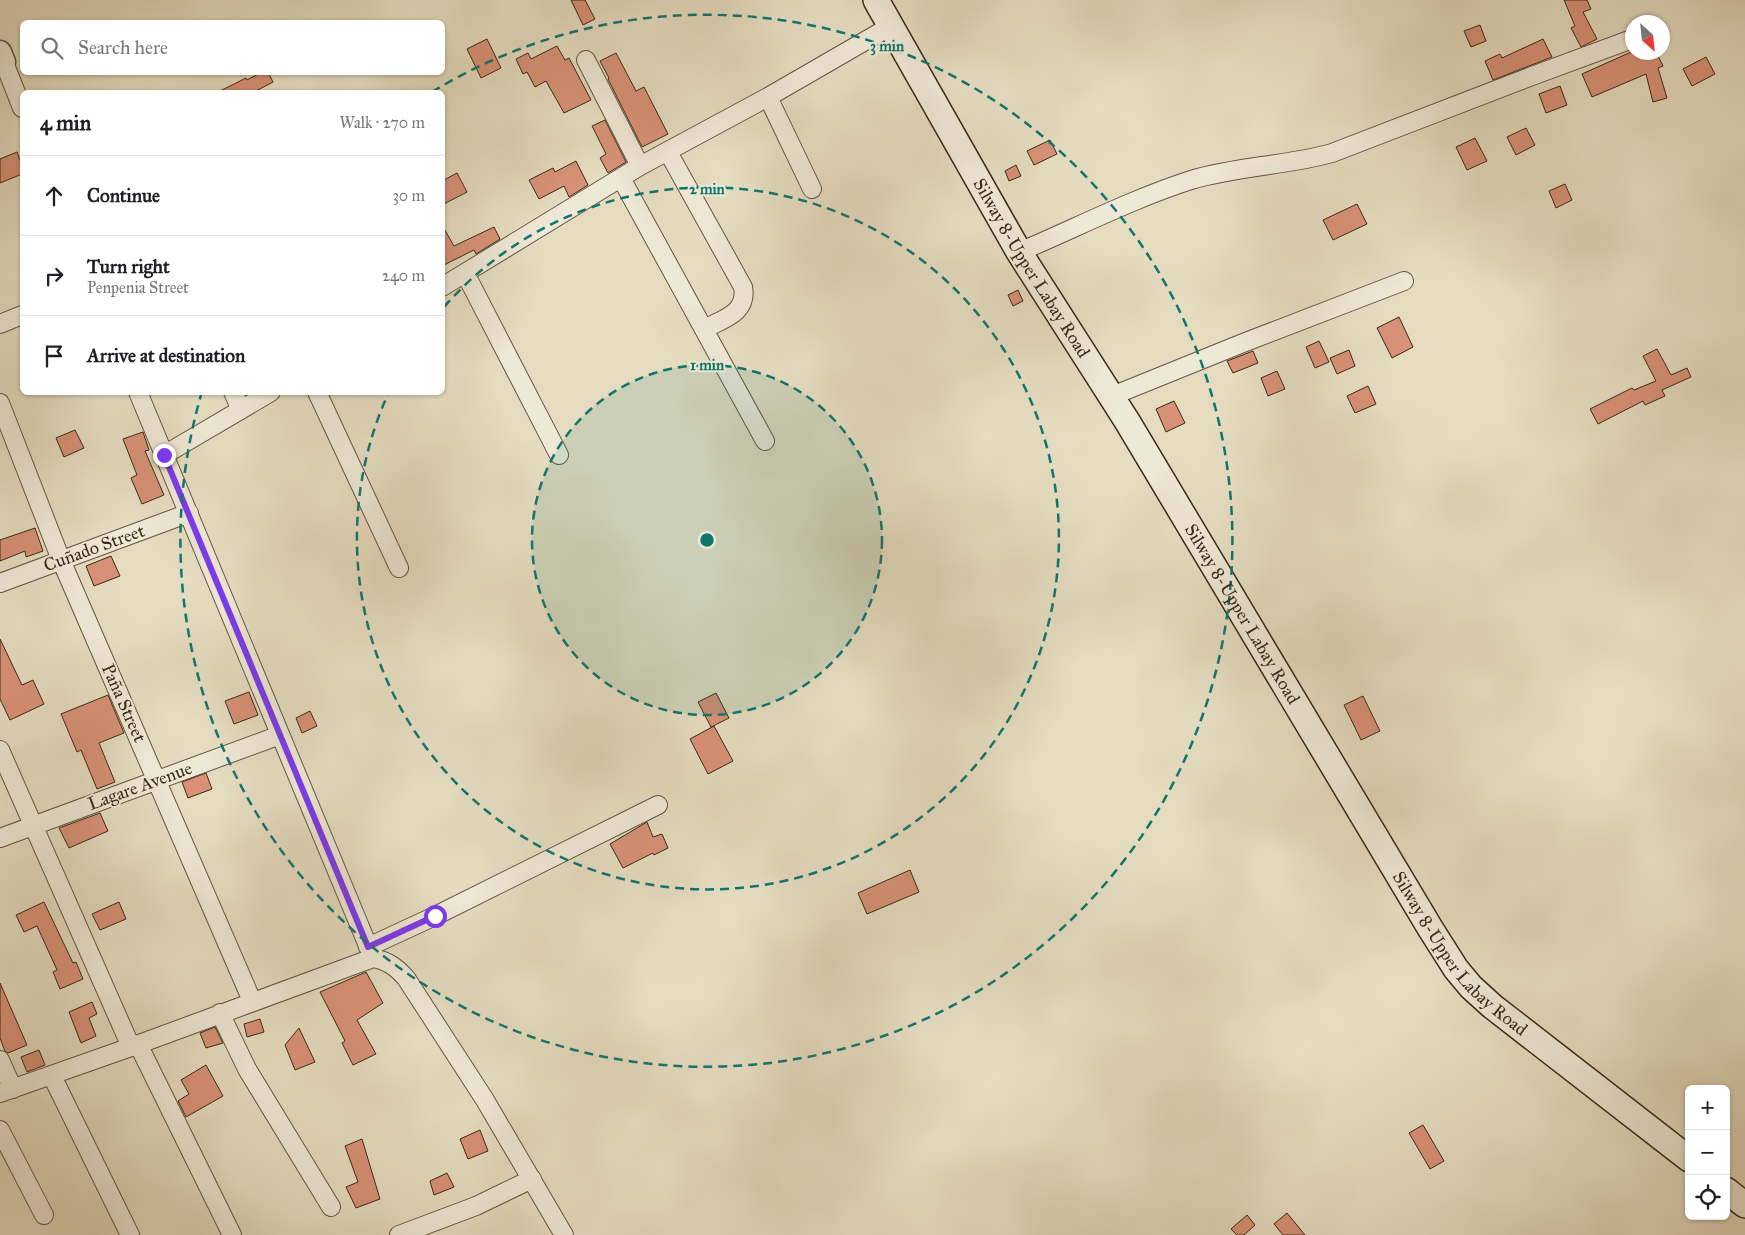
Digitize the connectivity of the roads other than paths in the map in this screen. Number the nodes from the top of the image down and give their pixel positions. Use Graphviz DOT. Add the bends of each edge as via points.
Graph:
graph roads {
  1 [pos="876,0"];
  2 [pos="891,26"];
  3 [pos="1625,42"];
  4 [pos="1,60"];
  5 [pos="586,60"];
  6 [pos="768,97"];
  7 [pos="20,103"];
  8 [pos="668,152"];
  9 [pos="640,166"];
  10 [pos="621,178"];
  11 [pos="812,189"];
  12 [pos="1019,252"];
  13 [pos="465,273"];
  14 [pos="1404,281"];
  15 [pos="445,285"];
  16 [pos="20,316"];
  17 [pos="0,324"];
  18 [pos="704,330"];
  19 [pos="139,395"];
  20 [pos="234,395"];
  21 [pos="266,395"];
  22 [pos="318,395"];
  23 [pos="1112,396"];
  24 [pos="0,403"];
  25 [pos="241,410"];
  26 [pos="765,442"];
  27 [pos="164,455"];
  28 [pos="558,455"];
  29 [pos="188,513"];
  30 [pos="61,560"];
  31 [pos="399,568"];
  32 [pos="0,583"];
  33 [pos="280,735"];
  34 [pos="0,750"];
  35 [pos="157,779"];
  36 [pos="658,805"];
  37 [pos="33,826"];
  38 [pos="0,838"];
  39 [pos="371,952"];
  40 [pos="252,1001"];
  41 [pos="220,1013"];
  42 [pos="135,1046"];
  43 [pos="0,1060"];
  44 [pos="52,1076"];
  45 [pos="7,1091"];
  46 [pos="0,1130"];
  47 [pos="1685,1157"];
  48 [pos="532,1179"];
  49 [pos="1730,1193"];
  50 [pos="1745,1205"];
  51 [pos="331,1207"];
  52 [pos="44,1215"];
  53 [pos="130,1235"];
  54 [pos="232,1235"];
  55 [pos="399,1235"];
  56 [pos="564,1235"];
  1 -- 2 [label="main road, Silway 8-Upper Labay Road"];
  2 -- 6 [label="street"];
  2 -- 12 [label="main road, Silway 8-Upper Labay Road"];
  3 -- 12 [label="street" via="1332,153 1190,180"];
  4 -- 7 [label="street"];
  5 -- 9 [label="street"];
  6 -- 8 [label="street"];
  6 -- 11 [label="street"];
  8 -- 9 [label="street"];
  8 -- 18 [label="street" via="743,287 741,307"];
  9 -- 10 [label="street"];
  10 -- 13 [label="street"];
  10 -- 18 [label="street"];
  12 -- 23 [label="main road, Silway 8-Upper Labay Road"];
  13 -- 15 [label="street"];
  13 -- 28 [label="street"];
  14 -- 23 [label="street"];
  16 -- 17 [label="street"];
  18 -- 26 [label="street"];
  19 -- 27 [label="street"];
  20 -- 25 [label="street"];
  21 -- 25 [label="street"];
  22 -- 31 [label="street"];
  23 -- 47 [label="main road, Silway 8-Upper Labay Road" via="1456,969 1492,1006"];
  24 -- 30 [label="street, Paña Street"];
  25 -- 27 [label="street"];
  27 -- 29 [label="street"];
  29 -- 30 [label="street, Cuñado Street"];
  29 -- 33 [label="street"];
  30 -- 32 [label="street, Cuñado Street"];
  30 -- 35 [label="street, Paña Street"];
  33 -- 35 [label="street, Lagare Avenue"];
  33 -- 39 [label="street"];
  34 -- 37 [label="street"];
  35 -- 37 [label="street, Lagare Avenue"];
  35 -- 40 [label="street, Paña Street"];
  36 -- 39 [label="street" via="435,916"];
  37 -- 38 [label="street, Lagare Avenue"];
  37 -- 42 [label="street"];
  39 -- 40 [label="street"];
  39 -- 48 [label="street" via="406,978"];
  40 -- 41 [label="street"];
  41 -- 42 [label="street"];
  41 -- 51 [label="street" via="247,1069"];
  42 -- 44 [label="street"];
  42 -- 54 [label="street"];
  43 -- 45 [label="street"];
  44 -- 45 [label="street"];
  44 -- 53 [label="street"];
  46 -- 52 [label="street"];
  48 -- 55 [label="street" via="476,1206"];
  48 -- 56 [label="street"];
  49 -- 50 [label="main road"];
}
